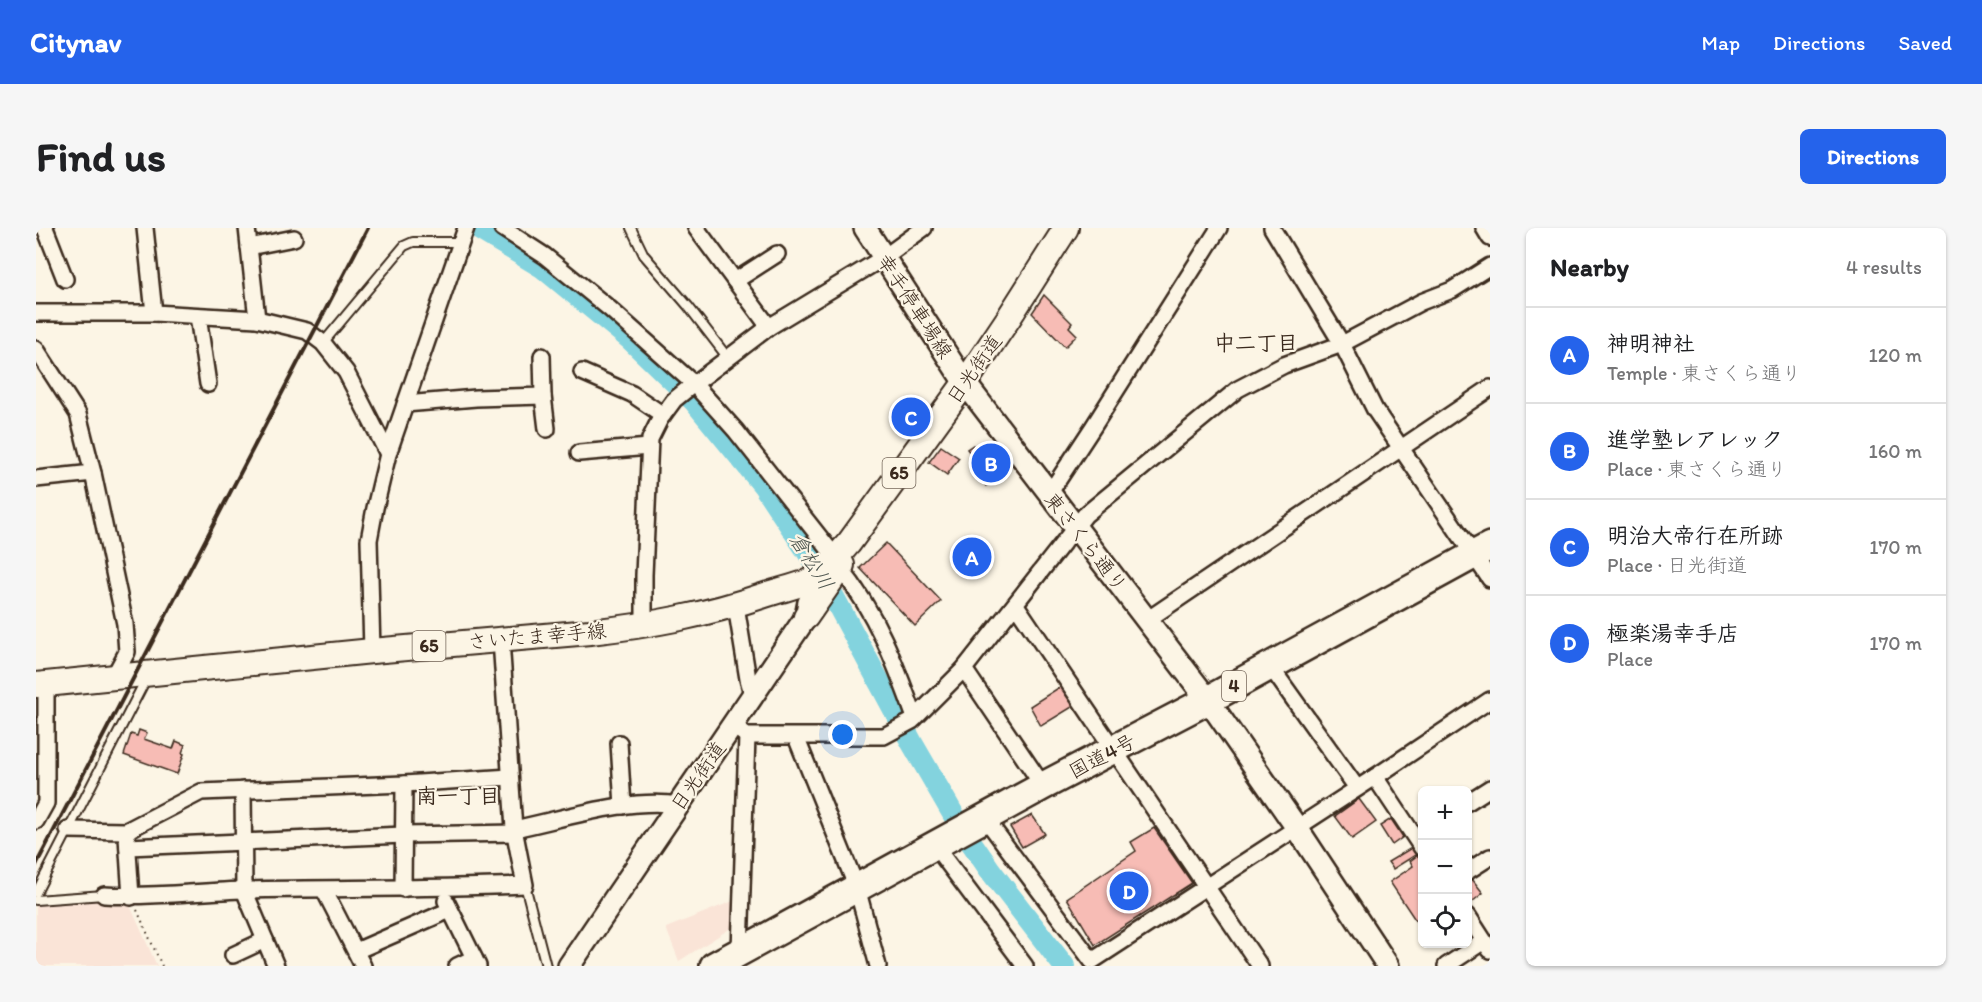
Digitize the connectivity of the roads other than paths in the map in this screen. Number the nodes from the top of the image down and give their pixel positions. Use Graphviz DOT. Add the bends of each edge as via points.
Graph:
graph roads {
  1 [pos="45,228"];
  2 [pos="145,228"];
  3 [pos="247,228"];
  4 [pos="502,228"];
  5 [pos="631,228"];
  6 [pos="865,228"];
  7 [pos="924,228"];
  8 [pos="1066,228"];
  9 [pos="1219,228"];
  10 [pos="1272,228"];
  11 [pos="1484,228"];
  12 [pos="700,229"];
  13 [pos="464,235"];
  14 [pos="294,238"];
  15 [pos="1490,238"];
  16 [pos="249,247"];
  17 [pos="777,254"];
  18 [pos="883,258"];
  19 [pos="1490,266"];
  20 [pos="65,279"];
  21 [pos="735,281"];
  22 [pos="36,313"];
  23 [pos="154,313"];
  24 [pos="198,316"];
  25 [pos="257,319"];
  26 [pos="769,327"];
  27 [pos="323,343"];
  28 [pos="1342,344"];
  29 [pos="36,349"];
  30 [pos="542,356"];
  31 [pos="728,358"];
  32 [pos="582,372"];
  33 [pos="965,383"];
  34 [pos="207,384"];
  35 [pos="692,385"];
  36 [pos="1490,388"];
  37 [pos="543,396"];
  38 [pos="405,404"];
  39 [pos="663,415"];
  40 [pos="547,429"];
  41 [pos="650,447"];
  42 [pos="1401,448"];
  43 [pos="579,453"];
  44 [pos="388,454"];
  45 [pos="93,473"];
  46 [pos="36,479"];
  47 [pos="1048,494"];
  48 [pos="1074,527"];
  49 [pos="1482,551"];
  50 [pos="828,572"];
  51 [pos="1490,579"];
  52 [pos="1016,605"];
  53 [pos="736,606"];
  54 [pos="806,617"];
  55 [pos="1147,620"];
  56 [pos="644,626"];
  57 [pos="501,640"];
  58 [pos="372,651"];
  59 [pos="1270,666"];
  60 [pos="964,669"];
  61 [pos="150,673"];
  62 [pos="114,676"];
  63 [pos="41,684"];
  64 [pos="753,697"];
  65 [pos="1208,700"];
  66 [pos="1490,700"];
  67 [pos="913,719"];
  68 [pos="740,731"];
  69 [pos="796,737"];
  70 [pos="619,743"];
  71 [pos="1115,749"];
  72 [pos="510,777"];
  73 [pos="1375,777"];
  74 [pos="404,784"];
  75 [pos="1043,786"];
  76 [pos="1357,788"];
  77 [pos="1490,788"];
  78 [pos="243,790"];
  79 [pos="1472,799"];
  80 [pos="678,805"];
  81 [pos="623,806"];
  82 [pos="36,821"];
  83 [pos="981,821"];
  84 [pos="1297,828"];
  85 [pos="68,830"];
  86 [pos="515,831"];
  87 [pos="404,835"];
  88 [pos="1418,836"];
  89 [pos="127,839"];
  90 [pos="244,841"];
  91 [pos="943,842"];
  92 [pos="1490,857"];
  93 [pos="1472,869"];
  94 [pos="525,885"];
  95 [pos="1206,887"];
  96 [pos="857,888"];
  97 [pos="403,889"];
  98 [pos="440,889"];
  99 [pos="244,890"];
  100 [pos="324,890"];
  101 [pos="36,893"];
  102 [pos="104,896"];
  103 [pos="130,897"];
  104 [pos="36,900"];
  105 [pos="450,909"];
  106 [pos="1472,922"];
  107 [pos="265,940"];
  108 [pos="1486,940"];
  109 [pos="356,951"];
  110 [pos="233,955"];
  111 [pos="740,958"];
  112 [pos="476,962"];
  113 [pos="1095,963"];
  114 [pos="276,966"];
  115 [pos="363,966"];
  116 [pos="457,966"];
  117 [pos="546,966"];
  118 [pos="569,966"];
  119 [pos="714,966"];
  120 [pos="878,966"];
  121 [pos="1025,966"];
  122 [pos="1260,966"];
  123 [pos="1386,966"];
  124 [pos="1446,966"];
  1 -- 20 [label="street"];
  2 -- 23 [label="street"];
  3 -- 16 [label="street"];
  4 -- 35 [label="street" via="610,309"];
  5 -- 31 [label="lane" via="644,255"];
  6 -- 18 [label="street, 幸手停車場線"];
  7 -- 18 [label="street"];
  8 -- 33 [label="main road, 日光街道 / 65"];
  9 -- 47 [label="street"];
  10 -- 28 [label="street"];
  11 -- 15 [label="street"];
  12 -- 21 [label="street"];
  13 -- 27 [label="lane" via="404,246"];
  13 -- 38 [label="street"];
  14 -- 16 [label="street"];
  16 -- 25 [label="street"];
  17 -- 21 [label="street"];
  18 -- 26 [label="street"];
  18 -- 33 [label="street, 幸手停車場線"];
  19 -- 28 [label="street" via="1452,290"];
  21 -- 26 [label="street"];
  22 -- 23 [label="street"];
  23 -- 24 [label="street"];
  24 -- 25 [label="street"];
  24 -- 34 [label="street"];
  25 -- 27 [label="street" via="307,331"];
  26 -- 31 [label="street"];
  27 -- 44 [label="street" via="346,372"];
  28 -- 42 [label="street" via="1375,410"];
  28 -- 48 [label="street" via="1284,365 1238,388"];
  29 -- 45 [label="street" via="78,414"];
  30 -- 37 [label="street"];
  31 -- 35 [label="street"];
  32 -- 39 [label="street" via="632,394"];
  33 -- 47 [label="street, 東さくら通り"];
  33 -- 50 [label="main road, 日光街道 / 65"];
  35 -- 39 [label="street"];
  35 -- 50 [label="street" via="743,440"];
  36 -- 42 [label="street"];
  37 -- 38 [label="street"];
  37 -- 40 [label="street"];
  38 -- 44 [label="street"];
  39 -- 41 [label="street" via="650,439"];
  41 -- 43 [label="street"];
  41 -- 56 [label="street"];
  42 -- 49 [label="street"];
  42 -- 55 [label="street"];
  44 -- 58 [label="street" via="369,540"];
  45 -- 46 [label="street"];
  45 -- 62 [label="street" via="125,624 127,652"];
  47 -- 48 [label="street, 東さくら通り"];
  48 -- 52 [label="street"];
  48 -- 55 [label="street, 東さくら通り"];
  49 -- 51 [label="street"];
  49 -- 59 [label="highway, 国道4号 / 4"];
  50 -- 53 [label="main road, さいたま幸手線 / 65"];
  50 -- 54 [label="main road, 日光街道"];
  50 -- 67 [label="street" via="851,582 876,623 896,666"];
  52 -- 60 [label="street"];
  52 -- 71 [label="street"];
  53 -- 56 [label="main road, さいたま幸手線 / 65"];
  53 -- 64 [label="street"];
  54 -- 64 [label="street, 日光街道"];
  55 -- 65 [label="street, 東さくら通り"];
  56 -- 57 [label="main road, さいたま幸手線 / 65"];
  57 -- 58 [label="main road, さいたま幸手線 / 65"];
  57 -- 72 [label="street"];
  58 -- 61 [label="main road, さいたま幸手線 / 65"];
  59 -- 65 [label="highway, 国道4号 / 4"];
  59 -- 76 [label="street"];
  60 -- 67 [label="street"];
  60 -- 75 [label="street"];
  61 -- 62 [label="main road, さいたま幸手線 / 65"];
  61 -- 85 [label="lane"];
  62 -- 63 [label="main road, さいたま幸手線 / 65"];
  63 -- 82 [label="street" via="46,803"];
  64 -- 68 [label="street, 日光街道"];
  65 -- 71 [label="highway, 国道4号 / 4"];
  65 -- 84 [label="street, 東さくら通り"];
  66 -- 73 [label="street"];
  67 -- 69 [label="street" via="884,736"];
  68 -- 69 [label="street"];
  68 -- 80 [label="street, 日光街道"];
  68 -- 111 [label="street"];
  69 -- 96 [label="street"];
  70 -- 81 [label="street"];
  71 -- 75 [label="highway, 国道4号 / 4"];
  71 -- 95 [label="street"];
  72 -- 74 [label="street"];
  72 -- 86 [label="street"];
  73 -- 76 [label="street"];
  73 -- 88 [label="street"];
  74 -- 78 [label="street"];
  74 -- 87 [label="street"];
  75 -- 83 [label="highway, 国道4号 / 4"];
  76 -- 84 [label="street"];
  77 -- 79 [label="street"];
  78 -- 89 [label="street" via="201,792"];
  78 -- 90 [label="street"];
  80 -- 81 [label="street"];
  80 -- 118 [label="street, 日光街道"];
  81 -- 86 [label="street"];
  83 -- 91 [label="highway, 国道4号 / 4"];
  83 -- 113 [label="street"];
  84 -- 95 [label="street"];
  84 -- 123 [label="street, 東さくら通り"];
  85 -- 89 [label="street"];
  85 -- 101 [label="lane"];
  86 -- 87 [label="street"];
  86 -- 94 [label="street"];
  87 -- 90 [label="street"];
  87 -- 97 [label="street"];
  89 -- 90 [label="street"];
  89 -- 103 [label="street"];
  90 -- 99 [label="street"];
  91 -- 96 [label="highway, 国道4号 / 4"];
  91 -- 121 [label="street"];
  92 -- 93 [label="street"];
  94 -- 98 [label="street"];
  94 -- 117 [label="lane"];
  95 -- 113 [label="street"];
  95 -- 122 [label="street"];
  96 -- 111 [label="highway, 国道4号 / 4"];
  96 -- 120 [label="street"];
  97 -- 98 [label="street"];
  97 -- 100 [label="street"];
  98 -- 105 [label="street"];
  99 -- 100 [label="street"];
  99 -- 103 [label="street"];
  99 -- 107 [label="street"];
  100 -- 109 [label="street"];
  102 -- 103 [label="street"];
  102 -- 104 [label="lane"];
  105 -- 109 [label="street"];
  105 -- 112 [label="street"];
  106 -- 108 [label="street"];
  107 -- 110 [label="street"];
  107 -- 114 [label="street"];
  108 -- 124 [label="street"];
  109 -- 115 [label="street"];
  111 -- 119 [label="highway, 国道4号 / 4"];
  112 -- 116 [label="street"];
}
